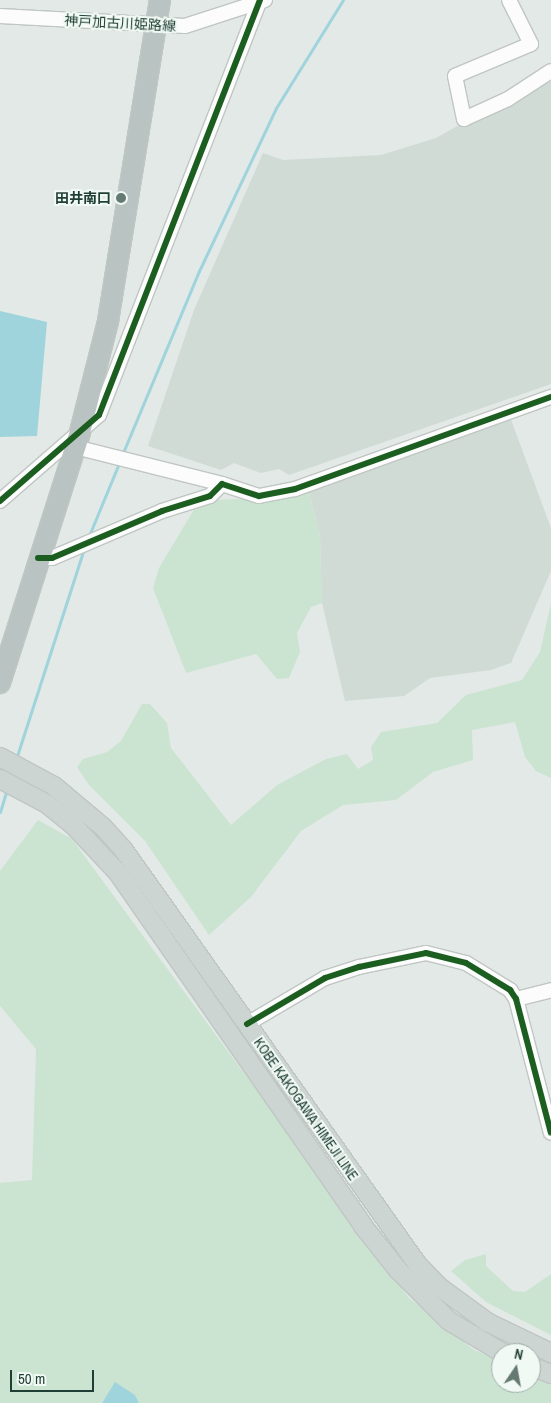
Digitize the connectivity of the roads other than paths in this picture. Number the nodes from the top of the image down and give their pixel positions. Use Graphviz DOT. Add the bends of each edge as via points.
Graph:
graph roads {
  1 [pos="160,0"];
  2 [pos="509,0"];
  3 [pos="262,1"];
  4 [pos="0,16"];
  5 [pos="155,27"];
  6 [pos="551,71"];
  7 [pos="551,397"];
  8 [pos="77,442"];
  9 [pos="222,484"];
  10 [pos="0,501"];
  11 [pos="38,558"];
  12 [pos="0,683"];
  13 [pos="0,757"];
  14 [pos="0,779"];
  15 [pos="551,990"];
  16 [pos="516,999"];
  17 [pos="247,1024"];
  18 [pos="551,1133"];
  19 [pos="491,1346"];
  20 [pos="551,1353"];
  1 -- 5 [label="highway"];
  2 -- 6 [label="street" via="530,44 455,76 464,119 508,99"];
  3 -- 5 [label="street, 神戸加古川姫路線" via="185,26"];
  3 -- 8 [label="street" via="112,386 99,416"];
  4 -- 5 [label="street, 神戸加古川姫路線"];
  5 -- 8 [label="highway" via="108,321"];
  7 -- 9 [label="street" via="295,489 259,496"];
  8 -- 9 [label="street"];
  8 -- 10 [label="street" via="60,447"];
  8 -- 11 [label="highway"];
  9 -- 11 [label="street" via="210,496 162,511 52,558"];
  11 -- 12 [label="highway"];
  13 -- 17 [label="main road, KOBE KAKOGAWA HIMEJI LINE" via="54,786 103,827 142,874"];
  14 -- 19 [label="main road, KOBE KAKOGAWA HIMEJI LINE" via="53,809 118,874 357,1218 398,1270 450,1321"];
  15 -- 16 [label="street"];
  16 -- 17 [label="street" via="504,986 466,963 426,953 325,978"];
  16 -- 18 [label="street"];
  17 -- 20 [label="main road, KOBE KAKOGAWA HIMEJI LINE" via="418,1265 438,1286 487,1322"];
}
